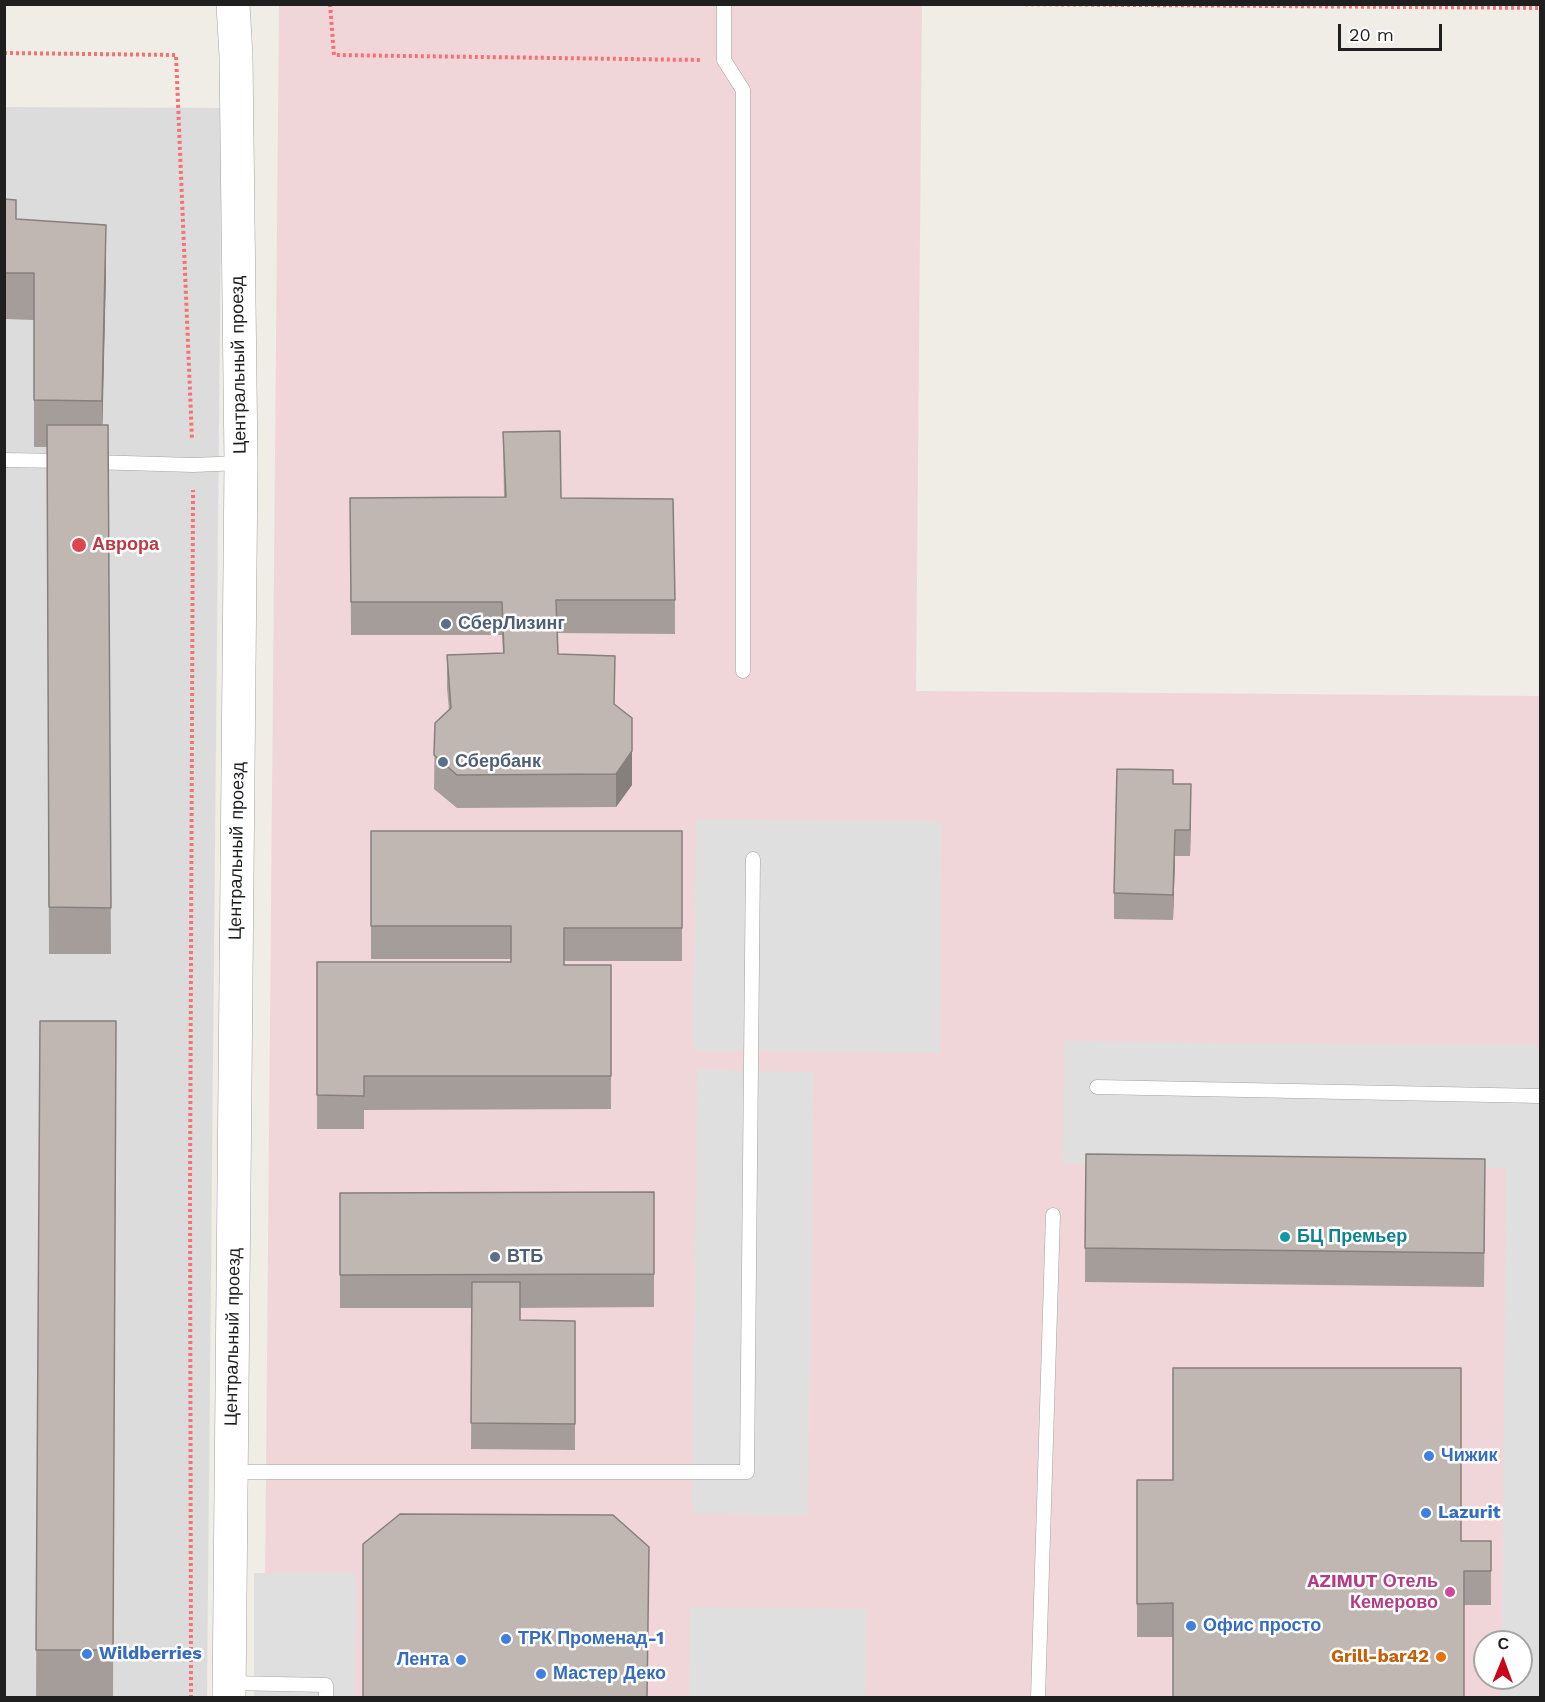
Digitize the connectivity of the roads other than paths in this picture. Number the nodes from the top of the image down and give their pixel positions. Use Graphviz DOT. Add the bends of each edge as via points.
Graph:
graph roads {
  1 [pos="233,4"];
  2 [pos="724,4"];
  3 [pos="4,460"];
  4 [pos="241,463"];
  5 [pos="743,671"];
  6 [pos="753,859"];
  7 [pos="1096,1087"];
  8 [pos="1540,1096"];
  9 [pos="1053,1215"];
  10 [pos="232,1472"];
  11 [pos="229,1690"];
  12 [pos="326,1698"];
  13 [pos="1038,1698"];
  1 -- 4 [label="street, Центральный проезд"];
  2 -- 5 [label="lane" via="724,60 743,90"];
  3 -- 4 [label="lane"];
  4 -- 10 [label="street, Центральный проезд"];
  6 -- 10 [label="lane" via="747,1472"];
  7 -- 8 [label="lane"];
  9 -- 13 [label="lane"];
  10 -- 11 [label="street, Центральный проезд"];
  11 -- 12 [label="lane" via="326,1685"];
}
